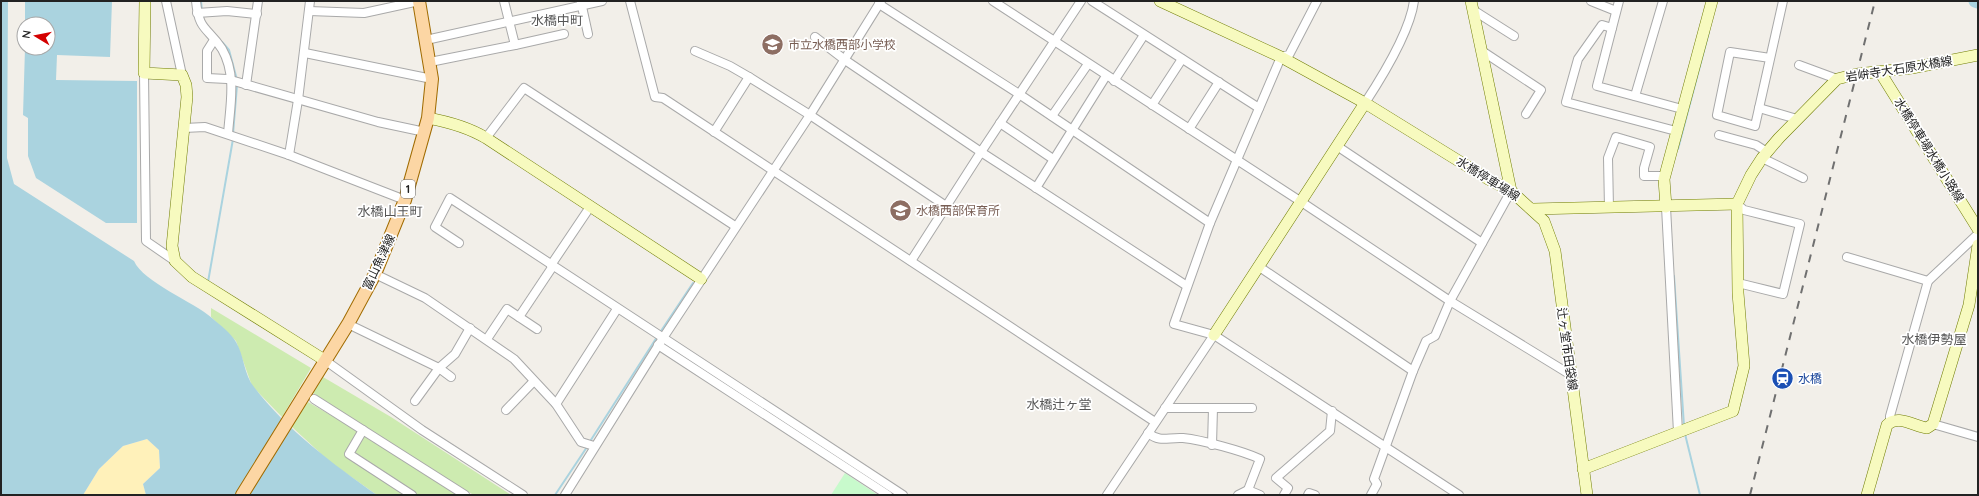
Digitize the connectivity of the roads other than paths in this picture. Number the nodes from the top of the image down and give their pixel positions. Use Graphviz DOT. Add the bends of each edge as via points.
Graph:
graph roads {
  1 [pos="145,1"];
  2 [pos="166,1"];
  3 [pos="196,1"];
  4 [pos="258,1"];
  5 [pos="310,1"];
  6 [pos="419,1"];
  7 [pos="504,1"];
  8 [pos="602,1"];
  9 [pos="630,1"];
  10 [pos="993,1"];
  11 [pos="1081,1"];
  12 [pos="1092,1"];
  13 [pos="1160,1"];
  14 [pos="1317,1"];
  15 [pos="1414,1"];
  16 [pos="1591,1"];
  17 [pos="1619,1"];
  18 [pos="1663,1"];
  19 [pos="1712,1"];
  20 [pos="1783,1"];
  21 [pos="581,3"];
  22 [pos="880,3"];
  23 [pos="1472,5"];
  24 [pos="309,11"];
  25 [pos="1616,11"];
  26 [pos="197,13"];
  27 [pos="257,14"];
  28 [pos="509,21"];
  29 [pos="1612,28"];
  30 [pos="564,34"];
  31 [pos="588,34"];
  32 [pos="1144,35"];
  33 [pos="1514,36"];
  34 [pos="815,37"];
  35 [pos="214,40"];
  36 [pos="426,40"];
  37 [pos="1054,41"];
  38 [pos="515,45"];
  39 [pos="695,51"];
  40 [pos="1482,51"];
  41 [pos="305,53"];
  42 [pos="1978,55"];
  43 [pos="1281,57"];
  44 [pos="1770,58"];
  45 [pos="1182,59"];
  46 [pos="845,60"];
  47 [pos="430,62"];
  48 [pos="1088,64"];
  49 [pos="1799,65"];
  50 [pos="1880,72"];
  51 [pos="144,73"];
  52 [pos="182,75"];
  53 [pos="1106,76"];
  54 [pos="749,77"];
  55 [pos="432,79"];
  56 [pos="1837,79"];
  57 [pos="1114,81"];
  58 [pos="232,82"];
  59 [pos="1219,82"];
  60 [pos="246,84"];
  61 [pos="1019,94"];
  62 [pos="1635,96"];
  63 [pos="298,100"];
  64 [pos="1365,102"];
  65 [pos="1152,105"];
  66 [pos="1259,108"];
  67 [pos="1759,108"];
  68 [pos="1682,109"];
  69 [pos="1526,114"];
  70 [pos="810,115"];
  71 [pos="1052,116"];
  72 [pos="428,118"];
  73 [pos="1797,120"];
  74 [pos="1000,123"];
  75 [pos="184,128"];
  76 [pos="1072,129"];
  77 [pos="1189,129"];
  78 [pos="1676,131"];
  79 [pos="425,132"];
  80 [pos="714,132"];
  81 [pos="228,134"];
  82 [pos="1719,135"];
  83 [pos="486,138"];
  84 [pos="1337,146"];
  85 [pos="980,152"];
  86 [pos="289,155"];
  87 [pos="1764,155"];
  88 [pos="1236,159"];
  89 [pos="1053,160"];
  90 [pos="772,170"];
  91 [pos="1664,176"];
  92 [pos="1803,178"];
  93 [pos="1036,188"];
  94 [pos="1511,191"];
  95 [pos="405,200"];
  96 [pos="1300,201"];
  97 [pos="1737,204"];
  98 [pos="946,206"];
  99 [pos="590,207"];
  100 [pos="1666,207"];
  101 [pos="1610,208"];
  102 [pos="1533,209"];
  103 [pos="1974,216"];
  104 [pos="1210,223"];
  105 [pos="735,226"];
  106 [pos="1978,229"];
  107 [pos="1978,234"];
  108 [pos="459,243"];
  109 [pos="1482,243"];
  110 [pos="1978,245"];
  111 [pos="1847,257"];
  112 [pos="175,261"];
  113 [pos="911,261"];
  114 [pos="552,266"];
  115 [pos="1258,266"];
  116 [pos="375,274"];
  117 [pos="702,278"];
  118 [pos="1928,281"];
  119 [pos="1738,283"];
  120 [pos="1187,286"];
  121 [pos="1450,301"];
  122 [pos="1974,303"];
  123 [pos="617,309"];
  124 [pos="519,317"];
  125 [pos="348,324"];
  126 [pos="470,328"];
  127 [pos="537,329"];
  128 [pos="1214,335"];
  129 [pos="487,339"];
  130 [pos="660,341"];
  131 [pos="326,361"];
  132 [pos="439,368"];
  133 [pos="1413,371"];
  134 [pos="1571,375"];
  135 [pos="451,377"];
  136 [pos="533,382"];
  137 [pos="314,399"];
  138 [pos="415,401"];
  139 [pos="556,404"];
  140 [pos="1164,408"];
  141 [pos="1213,408"];
  142 [pos="1252,408"];
  143 [pos="506,410"];
  144 [pos="1332,411"];
  145 [pos="1155,422"];
  146 [pos="1890,422"];
  147 [pos="1933,424"];
  148 [pos="363,430"];
  149 [pos="1678,432"];
  150 [pos="1148,433"];
  151 [pos="1978,437"];
  152 [pos="1212,445"];
  153 [pos="594,446"];
  154 [pos="1386,447"];
  155 [pos="1583,469"];
  156 [pos="1248,490"];
  157 [pos="1456,494"];
  158 [pos="242,495"];
  159 [pos="412,495"];
  160 [pos="465,495"];
  161 [pos="523,495"];
  162 [pos="565,495"];
  163 [pos="888,495"];
  164 [pos="904,495"];
  165 [pos="1107,495"];
  166 [pos="1238,495"];
  167 [pos="1260,495"];
  168 [pos="1284,495"];
  169 [pos="1308,495"];
  170 [pos="1315,495"];
  171 [pos="1371,495"];
  172 [pos="1587,495"];
  173 [pos="1867,495"];
  1 -- 51 [label="street"];
  2 -- 52 [label="street"];
  3 -- 26 [label="street"];
  4 -- 27 [label="street"];
  5 -- 24 [label="street"];
  6 -- 24 [label="street" via="364,13"];
  6 -- 36 [label="main road, 富山魚津線 / 1"];
  7 -- 28 [label="street"];
  8 -- 21 [label="street"];
  9 -- 80 [label="street" via="655,97 663,98"];
  10 -- 37 [label="street"];
  11 -- 37 [label="street"];
  12 -- 32 [label="street"];
  13 -- 43 [label="street, 水橋停車場線"];
  14 -- 43 [label="street" via="1289,55"];
  15 -- 64 [label="street" via="1405,29 1376,87"];
  16 -- 25 [label="street"];
  17 -- 25 [label="street"];
  18 -- 62 [label="street"];
  19 -- 68 [label="street"];
  20 -- 44 [label="street"];
  21 -- 28 [label="street"];
  21 -- 31 [label="street"];
  22 -- 46 [label="street"];
  22 -- 61 [label="street"];
  23 -- 33 [label="street"];
  23 -- 40 [label="street"];
  24 -- 41 [label="street"];
  25 -- 29 [label="street"];
  26 -- 27 [label="street" via="227,11"];
  26 -- 35 [label="street" via="202,27"];
  27 -- 60 [label="street"];
  28 -- 36 [label="street"];
  28 -- 38 [label="street"];
  29 -- 62 [label="street" via="1597,86"];
  29 -- 78 [label="street" via="1602,25 1578,59 1566,102"];
  30 -- 38 [label="street"];
  32 -- 45 [label="street"];
  32 -- 57 [label="street"];
  34 -- 46 [label="street"];
  35 -- 58 [label="street" via="222,49"];
  35 -- 58 [label="street" via="207,51 208,78 227,79"];
  36 -- 47 [label="main road, 富山魚津線 / 1"];
  37 -- 48 [label="street"];
  37 -- 61 [label="street"];
  38 -- 47 [label="street"];
  39 -- 54 [label="street"];
  40 -- 69 [label="street" via="1541,90"];
  40 -- 94 [label="street"];
  41 -- 55 [label="street"];
  41 -- 63 [label="street"];
  42 -- 50 [label="street, 岩峅寺大石原水橋線"];
  43 -- 64 [label="street, 水橋停車場線"];
  43 -- 66 [label="street"];
  44 -- 67 [label="street"];
  44 -- 67 [label="street" via="1730,52 1717,115 1755,126"];
  45 -- 59 [label="street"];
  45 -- 65 [label="street"];
  46 -- 70 [label="street"];
  46 -- 85 [label="street"];
  47 -- 55 [label="main road, 富山魚津線 / 1"];
  48 -- 53 [label="street"];
  48 -- 71 [label="street"];
  49 -- 56 [label="street"];
  50 -- 56 [label="street, 岩峅寺大石原水橋線"];
  50 -- 103 [label="street, 水橋停車場水橋小路線"];
  51 -- 52 [label="street"];
  51 -- 112 [label="street" via="146,241"];
  52 -- 75 [label="street" via="187,97"];
  53 -- 57 [label="street"];
  53 -- 76 [label="street"];
  54 -- 70 [label="street"];
  54 -- 80 [label="street"];
  55 -- 72 [label="main road, 富山魚津線 / 1"];
  56 -- 73 [label="street, 岩峅寺大石原水橋線"];
  57 -- 65 [label="street"];
  58 -- 60 [label="street"];
  58 -- 81 [label="street"];
  59 -- 66 [label="street"];
  59 -- 77 [label="street"];
  60 -- 63 [label="street"];
  61 -- 71 [label="street"];
  61 -- 74 [label="street"];
  62 -- 68 [label="street"];
  63 -- 79 [label="street"];
  63 -- 86 [label="street"];
  64 -- 84 [label="street"];
  64 -- 94 [label="street, 水橋停車場線"];
  65 -- 77 [label="street"];
  66 -- 88 [label="street"];
  67 -- 73 [label="street"];
  68 -- 78 [label="street"];
  70 -- 90 [label="street"];
  70 -- 98 [label="street"];
  71 -- 76 [label="street"];
  72 -- 79 [label="main road, 富山魚津線 / 1"];
  72 -- 83 [label="street" via="473,130"];
  73 -- 87 [label="street, 岩峅寺大石原水橋線"];
  74 -- 85 [label="street"];
  74 -- 89 [label="street"];
  75 -- 81 [label="street" via="206,127"];
  75 -- 112 [label="street" via="172,246"];
  76 -- 89 [label="street"];
  76 -- 104 [label="street"];
  77 -- 88 [label="street"];
  78 -- 91 [label="street"];
  79 -- 95 [label="main road, 富山魚津線 / 1"];
  80 -- 90 [label="street"];
  81 -- 86 [label="street"];
  82 -- 87 [label="street" via="1756,145"];
  83 -- 99 [label="street"];
  83 -- 105 [label="street" via="524,88"];
  84 -- 96 [label="street"];
  84 -- 109 [label="street"];
  85 -- 93 [label="street"];
  85 -- 98 [label="street"];
  86 -- 95 [label="street"];
  87 -- 92 [label="street"];
  87 -- 97 [label="street, 岩峅寺大石原水橋線"];
  88 -- 96 [label="street"];
  88 -- 104 [label="street"];
  89 -- 93 [label="street"];
  90 -- 105 [label="street"];
  90 -- 113 [label="street"];
  91 -- 100 [label="street"];
  91 -- 101 [label="street" via="1644,176 1650,147 1616,137 1608,158"];
  93 -- 120 [label="street"];
  94 -- 102 [label="street, 水橋停車場線"];
  94 -- 109 [label="street"];
  95 -- 116 [label="main road, 富山魚津線 / 1"];
  96 -- 115 [label="street"];
  96 -- 121 [label="street"];
  97 -- 100 [label="street"];
  97 -- 119 [label="street"];
  97 -- 119 [label="street" via="1744,210 1800,224 1783,294"];
  98 -- 113 [label="street"];
  99 -- 114 [label="street"];
  99 -- 117 [label="street"];
  100 -- 101 [label="street"];
  100 -- 149 [label="street"];
  101 -- 102 [label="street"];
  102 -- 134 [label="street, 辻ヶ堂市田袋線" via="1544,221 1555,251"];
  103 -- 106 [label="street, 水橋停車場水橋小路線"];
  104 -- 120 [label="street"];
  105 -- 117 [label="street"];
  107 -- 118 [label="street"];
  108 -- 114 [label="street" via="435,227 450,198"];
  109 -- 121 [label="street"];
  110 -- 122 [label="street"];
  111 -- 118 [label="street"];
  112 -- 131 [label="street" via="192,277"];
  113 -- 145 [label="street"];
  114 -- 123 [label="street"];
  114 -- 124 [label="street"];
  115 -- 128 [label="street"];
  115 -- 133 [label="street"];
  116 -- 125 [label="main road, 富山魚津線 / 1"];
  116 -- 126 [label="street" via="425,298"];
  117 -- 130 [label="street"];
  118 -- 146 [label="street"];
  119 -- 149 [label="street" via="1744,366 1734,410"];
  120 -- 128 [label="street" via="1174,324"];
  121 -- 133 [label="street" via="1435,336 1426,341"];
  121 -- 134 [label="street"];
  122 -- 147 [label="street"];
  123 -- 130 [label="street"];
  123 -- 139 [label="street"];
  124 -- 127 [label="street"];
  124 -- 129 [label="street" via="507,309"];
  125 -- 131 [label="main road, 富山魚津線 / 1"];
  125 -- 132 [label="street"];
  126 -- 129 [label="street"];
  126 -- 132 [label="street" via="455,354"];
  128 -- 140 [label="street"];
  128 -- 144 [label="street"];
  129 -- 136 [label="street" via="514,359"];
  130 -- 153 [label="street"];
  130 -- 163 [label="street"];
  130 -- 164 [label="street"];
  131 -- 158 [label="main road, 富山魚津線 / 1"];
  131 -- 161 [label="street" via="422,430"];
  132 -- 135 [label="street"];
  132 -- 138 [label="street"];
  133 -- 154 [label="street"];
  134 -- 155 [label="street, 辻ヶ堂市田袋線"];
  136 -- 139 [label="street"];
  136 -- 143 [label="street"];
  137 -- 148 [label="street"];
  139 -- 153 [label="street" via="581,442"];
  140 -- 141 [label="street"];
  140 -- 145 [label="street"];
  141 -- 142 [label="street"];
  141 -- 152 [label="street"];
  144 -- 154 [label="street"];
  144 -- 168 [label="street" via="1330,431 1276,478 1288,488"];
  145 -- 150 [label="street"];
  146 -- 147 [label="street" via="1898,420 1927,428"];
  146 -- 173 [label="street"];
  147 -- 151 [label="street"];
  148 -- 159 [label="street" via="349,454"];
  148 -- 160 [label="street"];
  149 -- 155 [label="street"];
  150 -- 152 [label="street" via="1156,440 1183,438"];
  150 -- 165 [label="street"];
  152 -- 156 [label="street" via="1260,459"];
  153 -- 162 [label="street"];
  154 -- 157 [label="street"];
  154 -- 171 [label="street" via="1374,479 1377,484"];
  155 -- 172 [label="street, 辻ヶ堂市田袋線"];
  156 -- 166 [label="street"];
  156 -- 167 [label="street"];
  169 -- 170 [label="street"];
}
